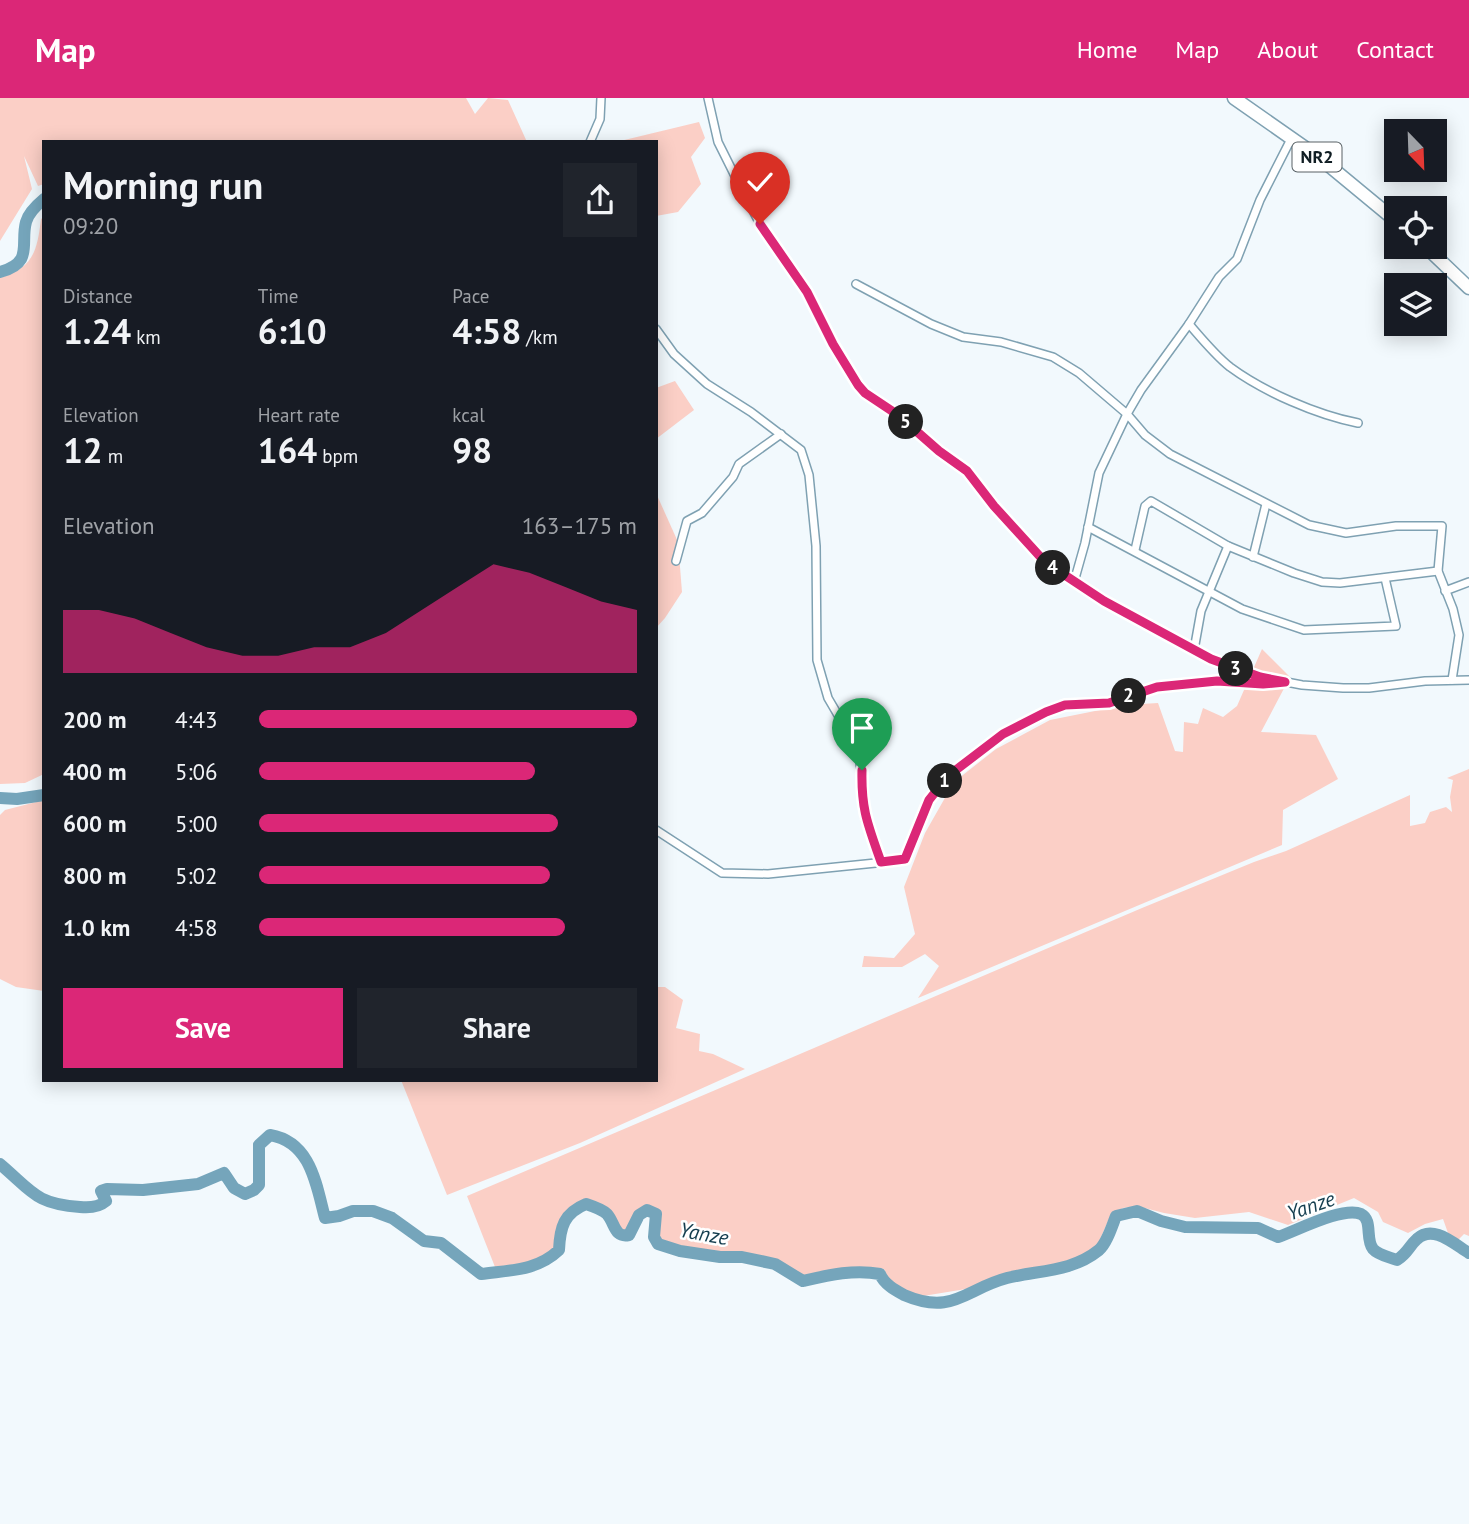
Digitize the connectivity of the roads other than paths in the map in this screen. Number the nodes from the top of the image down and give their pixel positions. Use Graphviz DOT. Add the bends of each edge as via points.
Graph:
graph roads {
  1 [pos="601,98"];
  2 [pos="708,98"];
  3 [pos="1234,98"];
  4 [pos="1291,139"];
  5 [pos="591,140"];
  6 [pos="1384,211"];
  7 [pos="1439,259"];
  8 [pos="856,284"];
  9 [pos="1469,288"];
  10 [pos="1189,324"];
  11 [pos="658,332"];
  12 [pos="1127,414"];
  13 [pos="1358,423"];
  14 [pos="781,434"];
  15 [pos="1266,504"];
  16 [pos="1087,527"];
  17 [pos="1228,546"];
  18 [pos="1135,550"];
  19 [pos="1253,556"];
  20 [pos="676,561"];
  21 [pos="1438,571"];
  22 [pos="1385,578"];
  23 [pos="1074,582"];
  24 [pos="1469,582"];
  25 [pos="1445,591"];
  26 [pos="1208,592"];
  27 [pos="1194,650"];
  28 [pos="1452,680"];
  29 [pos="1469,680"];
  30 [pos="1285,682"];
  31 [pos="658,831"];
  32 [pos="881,862"];
  1 -- 5 [label="street" via="600,119"];
  2 -- 23 [label="street" via="718,142 743,192 807,292 858,385 967,471 1034,551"];
  3 -- 4 [label="highway, NR2"];
  4 -- 6 [label="highway, NR2"];
  4 -- 10 [label="street" via="1237,259 1219,277"];
  7 -- 9 [label="highway"];
  8 -- 12 [label="street" via="963,337 1054,357"];
  10 -- 12 [label="street"];
  10 -- 13 [label="street" via="1231,368 1309,409"];
  11 -- 14 [label="street" via="674,354 707,384"];
  12 -- 15 [label="street" via="1170,454"];
  12 -- 16 [label="street" via="1099,473"];
  14 -- 20 [label="street" via="739,464 702,513 687,521"];
  14 -- 32 [label="street" via="801,450 809,475 816,546 817,660 828,698 859,751 864,818"];
  15 -- 19 [label="street"];
  15 -- 21 [label="street" via="1335,532 1442,526"];
  16 -- 18 [label="street"];
  16 -- 23 [label="street"];
  17 -- 18 [label="street" via="1151,501 1145,506"];
  17 -- 19 [label="street"];
  17 -- 26 [label="street"];
  18 -- 26 [label="street"];
  19 -- 22 [label="street" via="1322,582"];
  21 -- 22 [label="street"];
  21 -- 25 [label="street"];
  22 -- 26 [label="street" via="1396,626 1304,630"];
  23 -- 27 [label="street"];
  24 -- 25 [label="street"];
  25 -- 28 [label="street" via="1459,635"];
  26 -- 27 [label="street"];
  27 -- 30 [label="street" via="1236,669"];
  28 -- 29 [label="street"];
  28 -- 30 [label="street" via="1369,688"];
  30 -- 32 [label="street" via="1217,681 1157,687 1109,703 1065,705 1046,712 1003,734 948,776 929,800 905,859"];
  31 -- 32 [label="street" via="722,873 768,874"];
}
